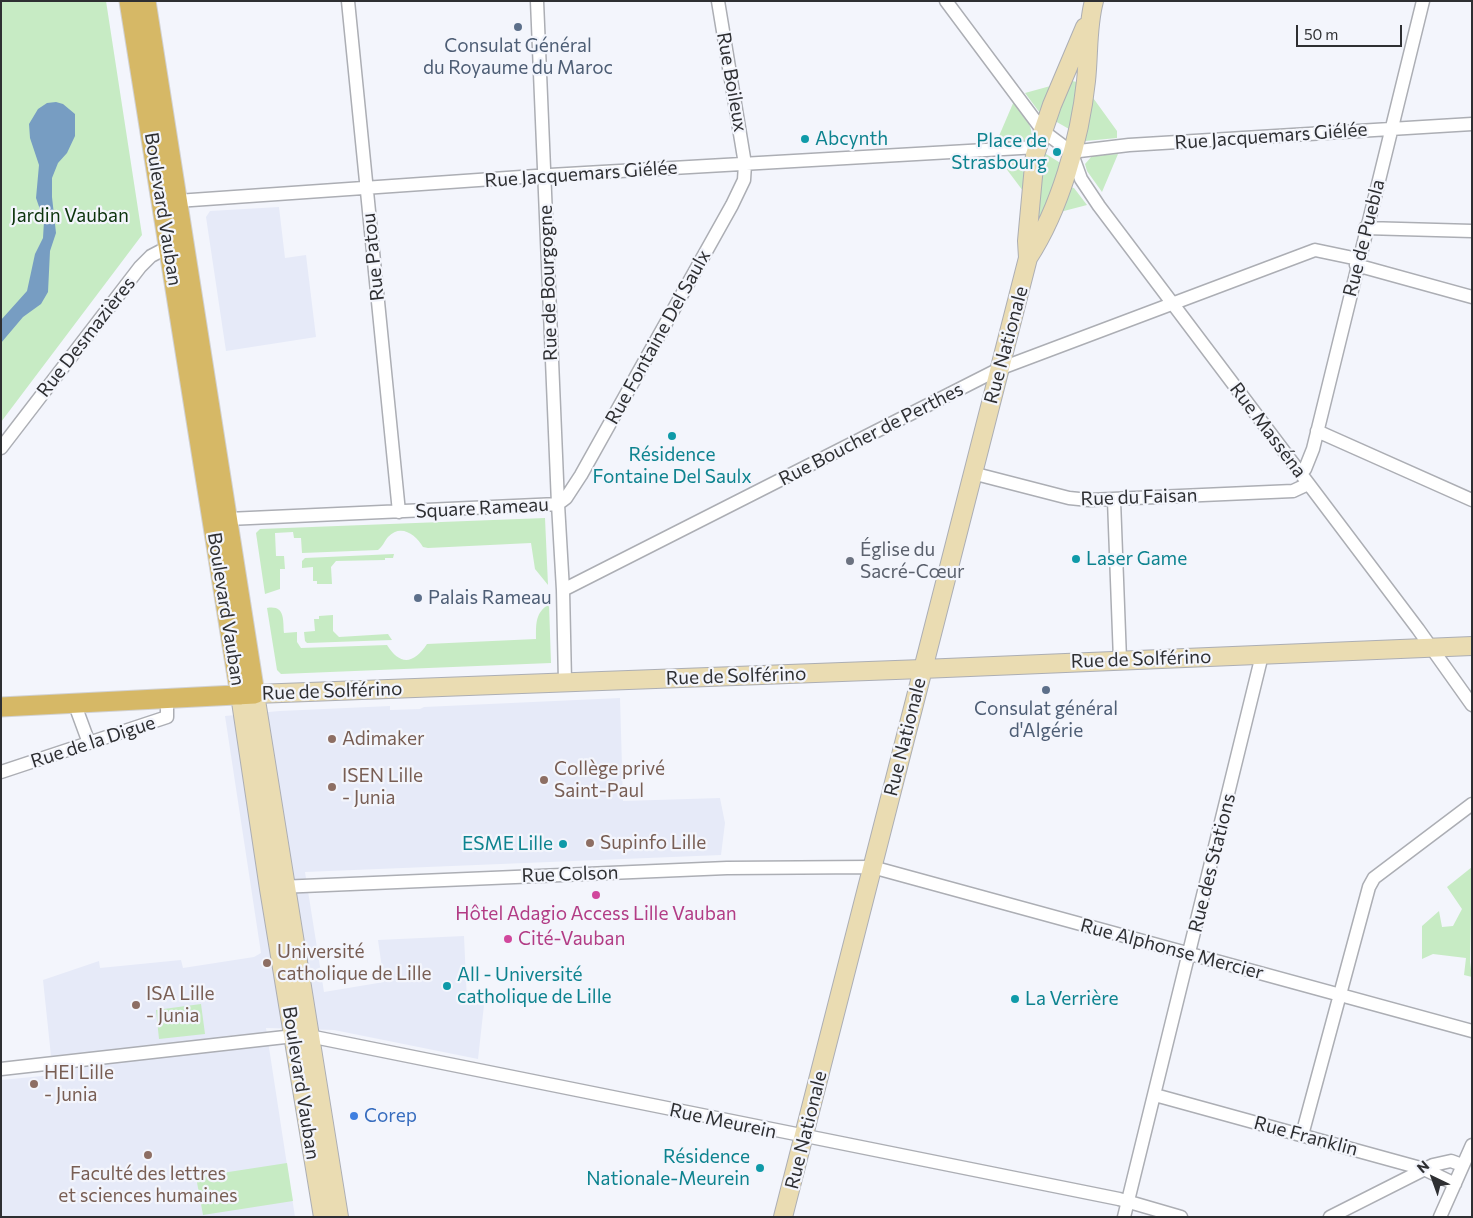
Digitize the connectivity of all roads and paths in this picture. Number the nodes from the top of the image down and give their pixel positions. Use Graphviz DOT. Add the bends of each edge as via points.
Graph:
graph roads {
  1 [pos="130,1"];
  2 [pos="146,1"];
  3 [pos="348,1"];
  4 [pos="537,1"];
  5 [pos="718,1"];
  6 [pos="946,1"];
  7 [pos="1423,1"];
  8 [pos="1093,6"];
  9 [pos="1472,124"];
  10 [pos="1391,129"];
  11 [pos="1040,139"];
  12 [pos="1071,152"];
  13 [pos="745,164"];
  14 [pos="544,176"];
  15 [pos="366,188"];
  16 [pos="177,201"];
  17 [pos="1365,228"];
  18 [pos="1472,231"];
  19 [pos="176,244"];
  20 [pos="1028,258"];
  21 [pos="1357,262"];
  22 [pos="1472,297"];
  23 [pos="1172,303"];
  24 [pos="999,369"];
  25 [pos="1317,431"];
  26 [pos="1,448"];
  27 [pos="1300,472"];
  28 [pos="972,473"];
  29 [pos="1308,484"];
  30 [pos="1114,500"];
  31 [pos="1472,500"];
  32 [pos="558,504"];
  33 [pos="398,512"];
  34 [pos="228,519"];
  35 [pos="563,590"];
  36 [pos="1472,646"];
  37 [pos="1429,647"];
  38 [pos="1262,655"];
  39 [pos="1120,660"];
  40 [pos="922,669"];
  41 [pos="565,682"];
  42 [pos="248,694"];
  43 [pos="167,700"];
  44 [pos="75,705"];
  45 [pos="1472,705"];
  46 [pos="1,707"];
  47 [pos="89,743"];
  48 [pos="1,772"];
  49 [pos="1472,804"];
  50 [pos="872,867"];
  51 [pos="286,886"];
  52 [pos="269,889"];
  53 [pos="1189,954"];
  54 [pos="1340,994"];
  55 [pos="1472,1031"];
  56 [pos="301,1036"];
  57 [pos="1,1069"];
  58 [pos="1155,1095"];
  59 [pos="1302,1135"];
  60 [pos="804,1137"];
  61 [pos="1472,1144"];
  62 [pos="1462,1165"];
  63 [pos="1424,1169"];
  64 [pos="1455,1184"];
  65 [pos="1128,1201"];
  66 [pos="323,1217"];
  67 [pos="339,1217"];
  68 [pos="784,1217"];
  69 [pos="1124,1217"];
  70 [pos="1181,1217"];
  71 [pos="1330,1217"];
  72 [pos="1440,1217"];
  1 -- 19 [label="main road, Boulevard Vauban"];
  2 -- 16 [label="main road, Boulevard Vauban"];
  3 -- 15 [label="street, Rue Patou"];
  4 -- 14 [label="street, Rue de Bourgogne"];
  5 -- 13 [label="street, Rue Boileux"];
  6 -- 11 [label="street" via="1013,90"];
  7 -- 10 [label="street, Rue de Puebla"];
  8 -- 11 [label="main road, Rue Nationale"];
  8 -- 12 [label="main road, Rue Nationale" via="1082,113"];
  9 -- 10 [label="street, Rue Jacquemars Giélée"];
  10 -- 12 [label="street, Rue Jacquemars Giélée" via="1129,145"];
  10 -- 17 [label="street, Rue de Puebla"];
  11 -- 12 [label="street"];
  11 -- 13 [label="street, Rue Jacquemars Giélée" via="985,150"];
  11 -- 20 [label="main road, Rue Nationale" via="1033,171"];
  12 -- 20 [label="main road, Rue Nationale" via="1044,230"];
  12 -- 23 [label="street, Rue Masséna" via="1084,185"];
  13 -- 14 [label="street, Rue Jacquemars Giélée"];
  13 -- 32 [label="street, Rue Fontaine Del Saulx" via="744,180 732,205 581,475 566,498"];
  14 -- 15 [label="street, Rue Jacquemars Giélée"];
  14 -- 32 [label="street, Rue de Bourgogne"];
  15 -- 16 [label="street, Rue Jacquemars Giélée"];
  15 -- 33 [label="street, Rue Patou"];
  16 -- 19 [label="main road, Boulevard Vauban"];
  17 -- 18 [label="street"];
  17 -- 21 [label="street, Rue de Puebla"];
  19 -- 26 [label="street, Rue Desmazières" via="151,256 140,267"];
  19 -- 34 [label="main road, Boulevard Vauban"];
  19 -- 42 [label="main road, Boulevard Vauban" via="221,588"];
  20 -- 24 [label="main road, Rue Nationale"];
  21 -- 22 [label="street, Rue Boucher de Perthes"];
  21 -- 23 [label="street, Rue Boucher de Perthes" via="1315,250"];
  21 -- 25 [label="street, Rue de Puebla"];
  23 -- 24 [label="street, Rue Boucher de Perthes"];
  23 -- 27 [label="street, Rue Masséna"];
  24 -- 28 [label="main road, Rue Nationale"];
  24 -- 35 [label="street, Rue Boucher de Perthes"];
  25 -- 27 [label="street, Rue de Puebla" via="1308,462"];
  25 -- 31 [label="street"];
  27 -- 29 [label="street, Rue Masséna"];
  28 -- 30 [label="street, Rue du Faisan" via="1069,498"];
  28 -- 40 [label="main road, Rue Nationale"];
  29 -- 30 [label="street, Rue du Faisan" via="1293,490"];
  29 -- 37 [label="street, Rue Masséna"];
  30 -- 39 [label="street"];
  32 -- 33 [label="street, Square Rameau"];
  32 -- 35 [label="street, Square Rameau"];
  33 -- 34 [label="street, Square Rameau"];
  34 -- 42 [label="main road, Boulevard Vauban"];
  35 -- 41 [label="street, Square Rameau"];
  36 -- 37 [label="main road, Rue de Solférino"];
  37 -- 38 [label="main road, Rue de Solférino"];
  37 -- 45 [label="street, Rue Masséna"];
  38 -- 39 [label="main road, Rue de Solférino"];
  38 -- 53 [label="street, Rue des Stations"];
  39 -- 40 [label="main road, Rue de Solférino"];
  40 -- 41 [label="main road, Rue de Solférino"];
  40 -- 50 [label="main road, Rue Nationale"];
  41 -- 42 [label="main road, Rue de Solférino"];
  42 -- 43 [label="main road, Rue de Solférino"];
  42 -- 51 [label="main road, Boulevard Vauban"];
  42 -- 52 [label="main road, Boulevard Vauban"];
  43 -- 44 [label="main road, Rue de Solférino"];
  43 -- 47 [label="street, Rue de la Digue" via="167,717"];
  44 -- 46 [label="main road, Rue de Solférino"];
  44 -- 47 [label="street"];
  47 -- 48 [label="street, Rue de la Digue"];
  49 -- 54 [label="street" via="1374,878"];
  50 -- 51 [label="street, Rue Colson" via="727,868"];
  50 -- 53 [label="street, Rue Alphonse Mercier"];
  50 -- 60 [label="main road, Rue Nationale"];
  51 -- 52 [label="street, Rue Colson"];
  51 -- 56 [label="main road, Boulevard Vauban"];
  52 -- 56 [label="main road, Boulevard Vauban"];
  53 -- 54 [label="street, Rue Alphonse Mercier"];
  53 -- 58 [label="street, Rue des Stations"];
  54 -- 55 [label="street, Rue Alphonse Mercier"];
  54 -- 59 [label="street"];
  56 -- 57 [label="street, Rue Meurein"];
  56 -- 60 [label="street, Rue Meurein"];
  56 -- 66 [label="main road, Boulevard Vauban"];
  56 -- 67 [label="main road, Boulevard Vauban"];
  58 -- 59 [label="street, Rue Franklin"];
  58 -- 65 [label="street, Rue des Stations"];
  59 -- 63 [label="street, Rue Franklin"];
  60 -- 65 [label="street, Rue Meurein"];
  60 -- 68 [label="main road, Rue Nationale"];
  61 -- 62 [label="street"];
  62 -- 63 [label="street" via="1447,1162"];
  62 -- 64 [label="street"];
  63 -- 64 [label="street, Rue Franklin"];
  63 -- 71 [label="street"];
  64 -- 72 [label="street"];
  65 -- 69 [label="street, Rue des Stations"];
  65 -- 70 [label="street, Rue Meurein"];
}
